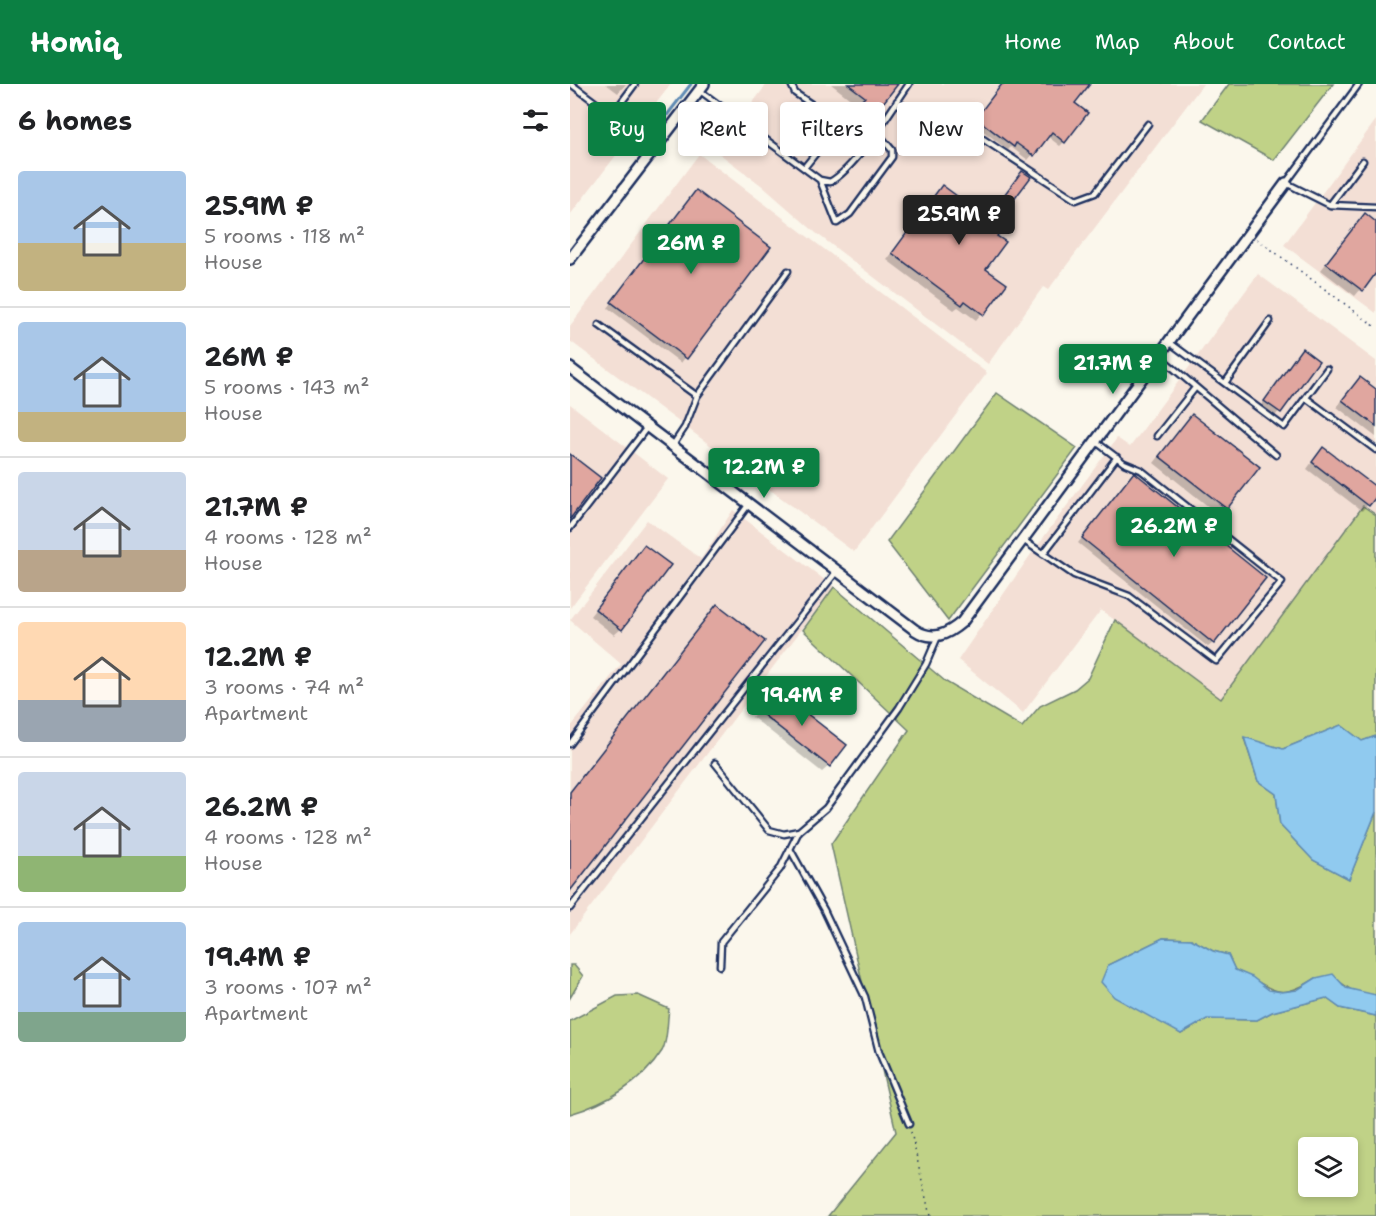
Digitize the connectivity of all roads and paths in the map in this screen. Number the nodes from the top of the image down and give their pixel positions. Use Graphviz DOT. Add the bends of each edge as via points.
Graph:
graph roads {
  1 [pos="635,84"];
  2 [pos="791,84"];
  3 [pos="909,84"];
  4 [pos="1359,84"];
  5 [pos="573,85"];
  6 [pos="701,87"];
  7 [pos="897,101"];
  8 [pos="595,102"];
  9 [pos="622,102"];
  10 [pos="885,118"];
  11 [pos="1148,124"];
  12 [pos="666,134"];
  13 [pos="885,138"];
  14 [pos="649,156"];
  15 [pos="856,156"];
  16 [pos="1363,161"];
  17 [pos="804,168"];
  18 [pos="820,180"];
  19 [pos="1286,183"];
  20 [pos="1330,205"];
  21 [pos="1376,207"];
  22 [pos="1250,232"];
  23 [pos="570,259"];
  24 [pos="788,272"];
  25 [pos="1270,321"];
  26 [pos="599,325"];
  27 [pos="1376,327"];
  28 [pos="1169,342"];
  29 [pos="1159,356"];
  30 [pos="570,368"];
  31 [pos="1327,369"];
  32 [pos="1225,383"];
  33 [pos="1195,388"];
  34 [pos="698,396"];
  35 [pos="1306,398"];
  36 [pos="648,426"];
  37 [pos="1157,436"];
  38 [pos="1095,441"];
  39 [pos="672,445"];
  40 [pos="1376,450"];
  41 [pos="1276,455"];
  42 [pos="1117,457"];
  43 [pos="749,504"];
  44 [pos="570,528"];
  45 [pos="1023,540"];
  46 [pos="1042,554"];
  47 [pos="837,571"];
  48 [pos="938,636"];
  49 [pos="570,744"];
  50 [pos="714,764"];
  51 [pos="799,831"];
  52 [pos="790,849"];
  53 [pos="570,908"];
  54 [pos="720,966"];
  55 [pos="909,1124"];
  56 [pos="930,1216"];
  1 -- 9 [label="lane"];
  2 -- 17 [label="lane" via="795,93 827,116 831,128"];
  3 -- 7 [label="lane"];
  4 -- 19 [label="lane"];
  5 -- 8 [label="lane"];
  6 -- 12 [label="street"];
  6 -- 17 [label="lane"];
  7 -- 10 [label="lane"];
  7 -- 11 [label="lane" via="946,139 983,139 1076,200 1095,193"];
  13 -- 18 [label="lane" via="892,157 850,214 837,223"];
  14 -- 23 [label="street"];
  15 -- 18 [label="lane" via="839,178 830,182"];
  16 -- 20 [label="lane"];
  17 -- 18 [label="lane"];
  19 -- 20 [label="lane"];
  19 -- 22 [label="street"];
  20 -- 21 [label="lane"];
  22 -- 27 [label="path"];
  22 -- 28 [label="street"];
  24 -- 34 [label="lane"];
  25 -- 32 [label="lane"];
  26 -- 34 [label="lane"];
  28 -- 29 [label="street"];
  28 -- 32 [label="lane"];
  29 -- 33 [label="lane"];
  29 -- 38 [label="street"];
  30 -- 36 [label="street"];
  31 -- 35 [label="lane"];
  32 -- 35 [label="lane" via="1284,427"];
  33 -- 37 [label="lane"];
  33 -- 41 [label="lane"];
  34 -- 39 [label="lane" via="686,427"];
  35 -- 40 [label="lane"];
  36 -- 39 [label="street"];
  36 -- 44 [label="lane"];
  38 -- 42 [label="lane"];
  38 -- 45 [label="street"];
  39 -- 43 [label="street"];
  42 -- 46 [label="lane"];
  42 -- 46 [label="lane" via="1141,470 1282,582 1216,661 1129,596 1074,574"];
  43 -- 47 [label="street"];
  43 -- 49 [label="lane"];
  45 -- 46 [label="lane"];
  45 -- 48 [label="street" via="962,621"];
  47 -- 48 [label="street" via="923,635"];
  47 -- 53 [label="lane"];
  48 -- 51 [label="lane" via="926,664 898,708 826,808"];
  50 -- 51 [label="lane" via="769,830 784,834"];
  51 -- 52 [label="lane"];
  52 -- 54 [label="lane" via="780,869 721,942"];
  52 -- 55 [label="lane" via="865,997 879,1052"];
  55 -- 56 [label="path"];
}
